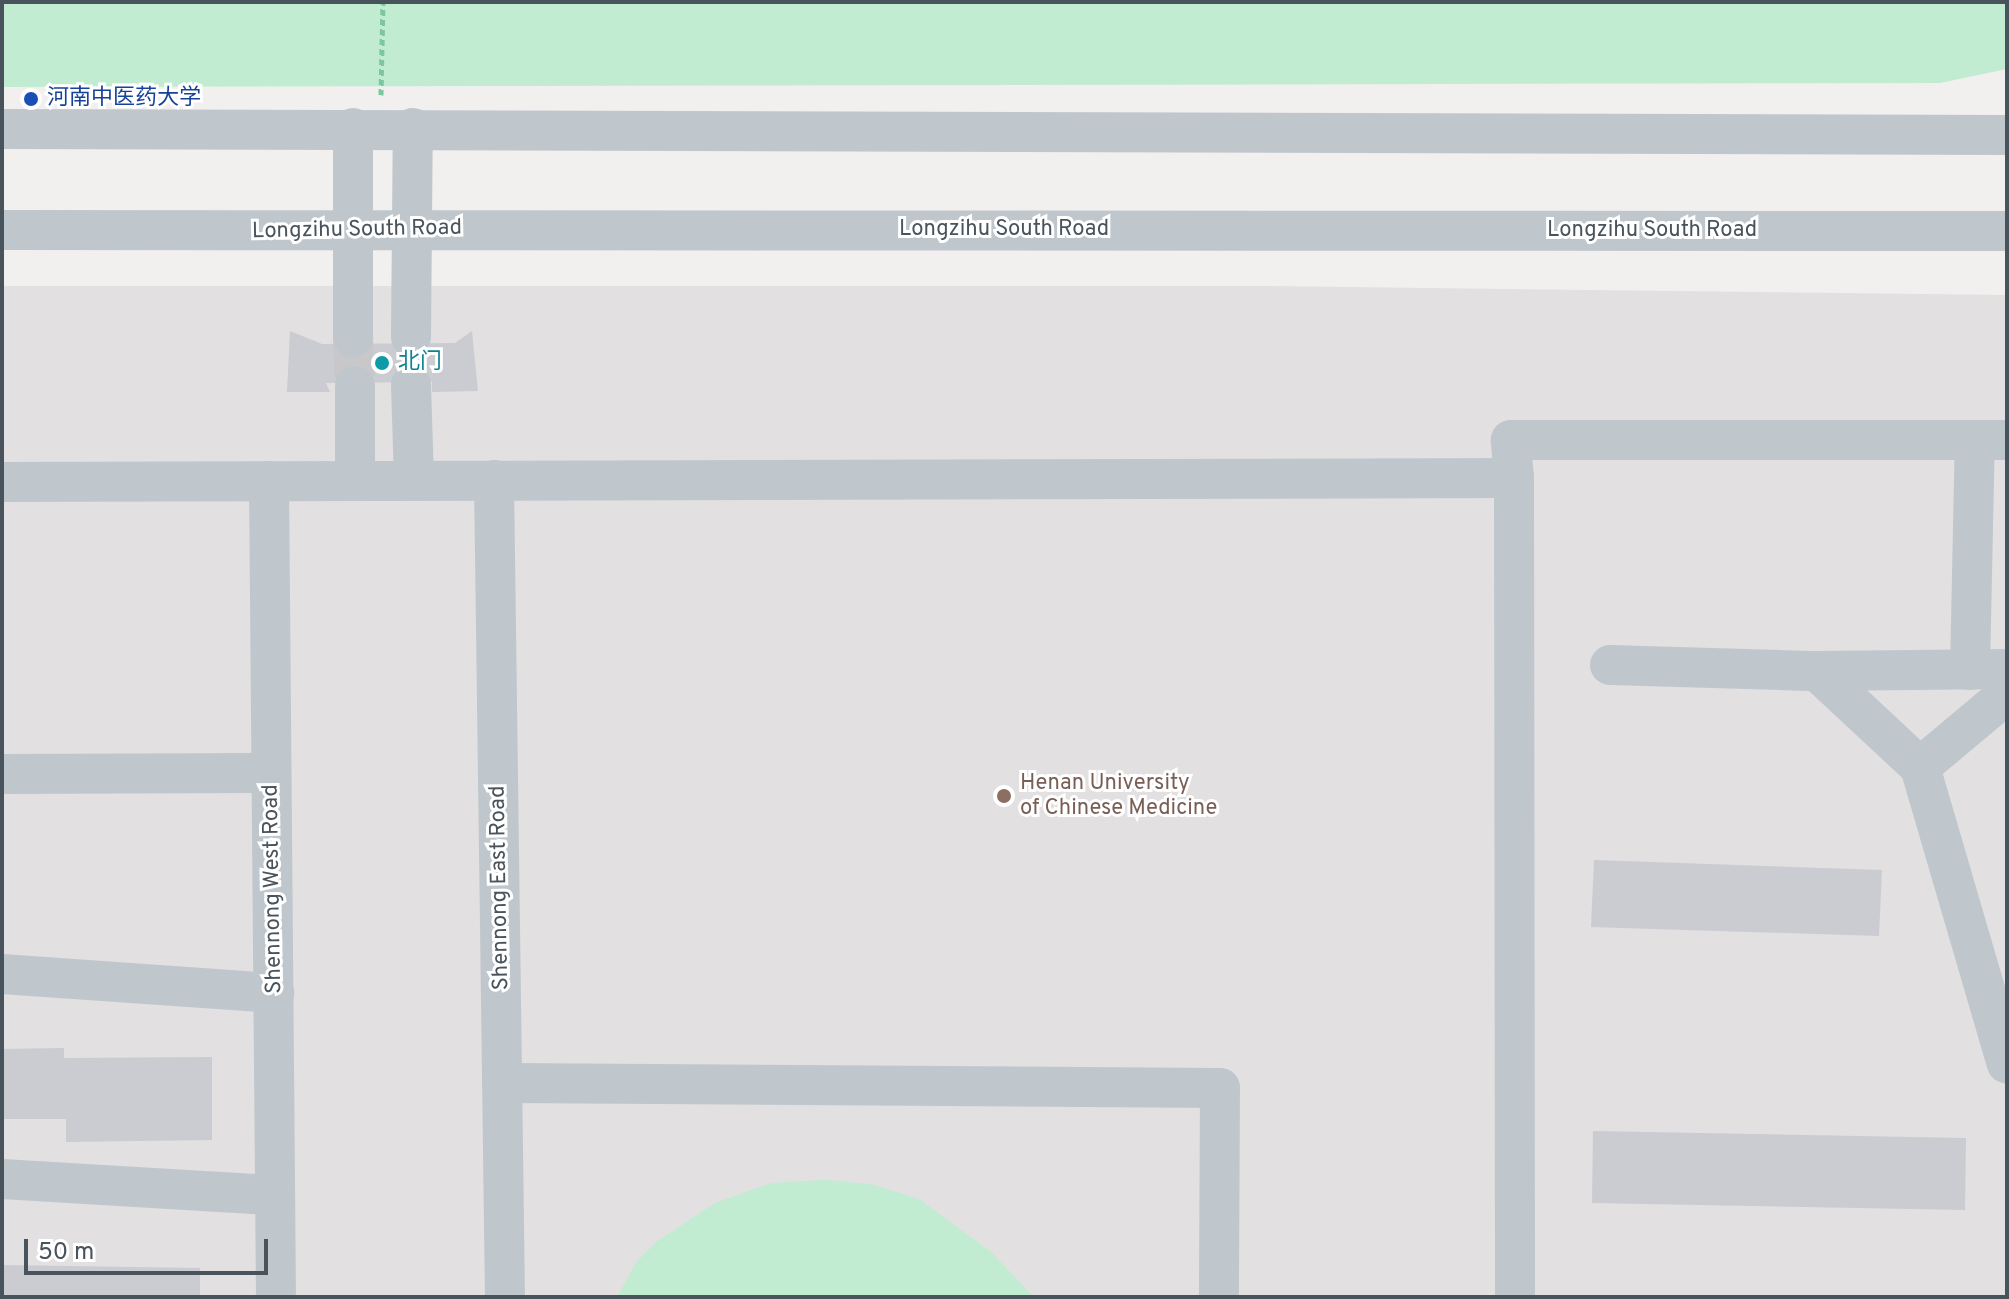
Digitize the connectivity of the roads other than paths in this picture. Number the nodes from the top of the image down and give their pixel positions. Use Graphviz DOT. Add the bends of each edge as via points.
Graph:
graph roads {
  1 [pos="382,128"];
  2 [pos="2,129"];
  3 [pos="2007,135"];
  4 [pos="411,229"];
  5 [pos="2,230"];
  6 [pos="2007,231"];
  7 [pos="356,232"];
  8 [pos="353,337"];
  9 [pos="411,337"];
  10 [pos="411,385"];
  11 [pos="355,386"];
  12 [pos="1991,440"];
  13 [pos="1514,478"];
  14 [pos="355,480"];
  15 [pos="414,480"];
  16 [pos="494,480"];
  17 [pos="269,481"];
  18 [pos="2,482"];
  19 [pos="1610,665"];
  20 [pos="1988,670"];
  21 [pos="1817,671"];
  22 [pos="2007,694"];
  23 [pos="1920,767"];
  24 [pos="271,773"];
  25 [pos="2,774"];
  26 [pos="2,974"];
  27 [pos="274,993"];
  28 [pos="2007,1064"];
  29 [pos="502,1083"];
  30 [pos="2,1179"];
  31 [pos="275,1195"];
  32 [pos="276,1297"];
  33 [pos="505,1297"];
  34 [pos="1219,1297"];
  35 [pos="1515,1297"];
  1 -- 2 [label="street"];
  1 -- 3 [label="street"];
  1 -- 4 [label="street"];
  1 -- 7 [label="street"];
  4 -- 6 [label="street, Longzihu South Road"];
  4 -- 7 [label="street, Longzihu South Road"];
  4 -- 9 [label="street"];
  5 -- 7 [label="street, Longzihu South Road"];
  7 -- 8 [label="street"];
  10 -- 15 [label="street"];
  11 -- 14 [label="street"];
  12 -- 13 [label="street" via="1511,440"];
  12 -- 20 [label="street"];
  13 -- 16 [label="street"];
  13 -- 35 [label="street"];
  14 -- 15 [label="street"];
  14 -- 17 [label="street"];
  15 -- 16 [label="street"];
  16 -- 29 [label="street, Shennong East Road"];
  17 -- 18 [label="street"];
  17 -- 24 [label="street, Shennong West Road"];
  19 -- 21 [label="street"];
  20 -- 21 [label="street"];
  21 -- 23 [label="street"];
  22 -- 23 [label="street"];
  23 -- 28 [label="street"];
  24 -- 25 [label="street"];
  24 -- 27 [label="street, Shennong West Road"];
  26 -- 27 [label="street"];
  27 -- 31 [label="street, Shennong West Road"];
  29 -- 33 [label="street, Shennong East Road"];
  29 -- 34 [label="street" via="1220,1088"];
  30 -- 31 [label="street"];
  31 -- 32 [label="street, Shennong West Road"];
}
